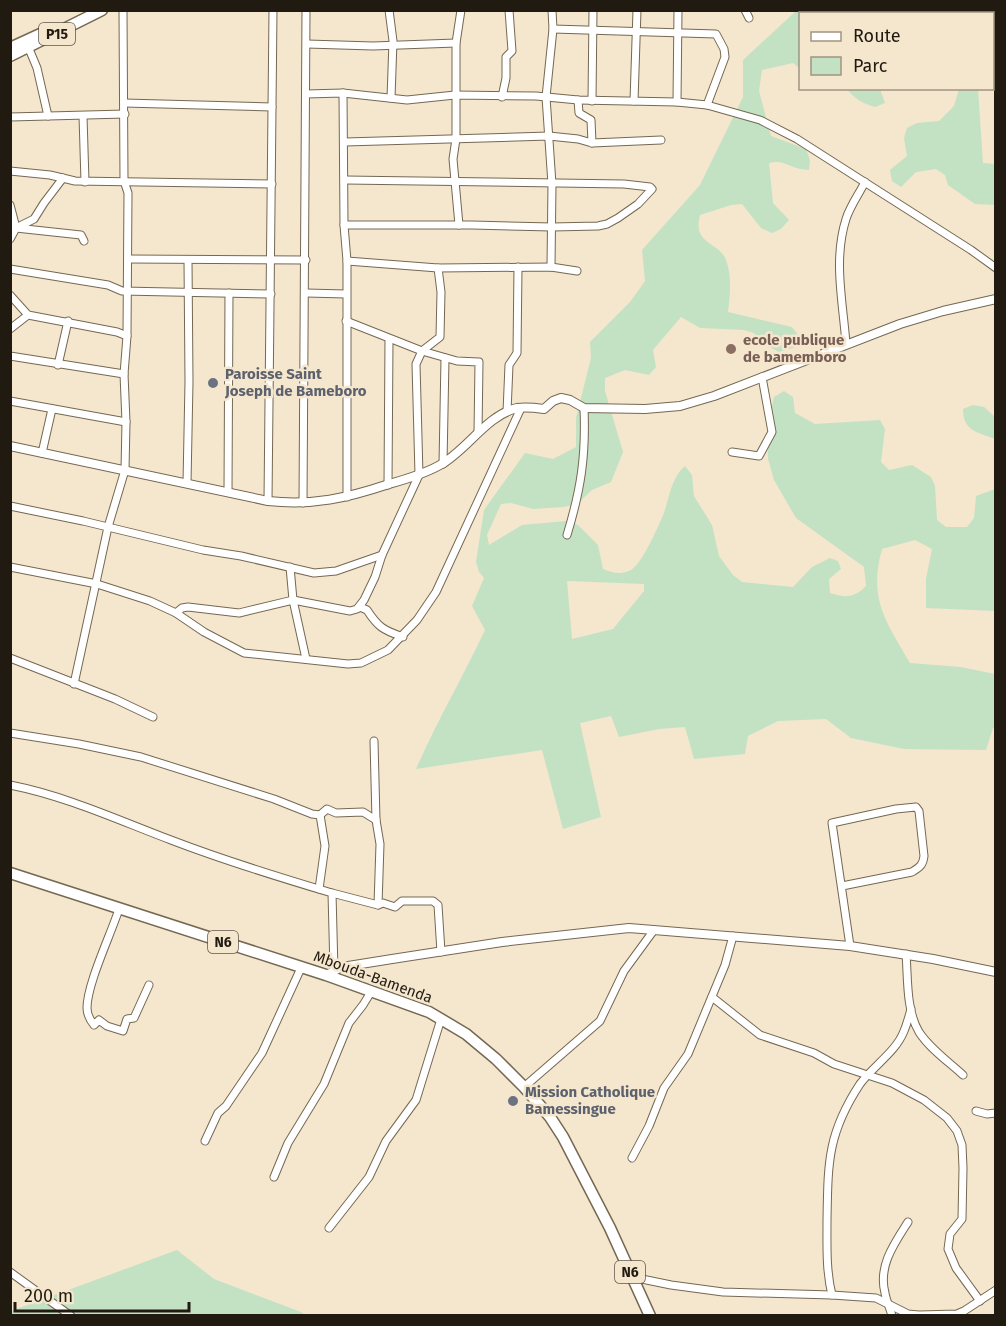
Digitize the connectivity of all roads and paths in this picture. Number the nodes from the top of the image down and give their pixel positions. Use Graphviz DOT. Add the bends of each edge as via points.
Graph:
graph roads {
  1 [pos="87,10"];
  2 [pos="102,10"];
  3 [pos="123,10"];
  4 [pos="273,10"];
  5 [pos="306,10"];
  6 [pos="389,10"];
  7 [pos="461,10"];
  8 [pos="509,10"];
  9 [pos="552,10"];
  10 [pos="593,10"];
  11 [pos="637,10"];
  12 [pos="678,10"];
  13 [pos="745,10"];
  14 [pos="749,18"];
  15 [pos="553,29"];
  16 [pos="594,30"];
  17 [pos="637,31"];
  18 [pos="678,32"];
  19 [pos="456,43"];
  20 [pos="27,44"];
  21 [pos="308,44"];
  22 [pos="393,46"];
  23 [pos="10,48"];
  24 [pos="10,56"];
  25 [pos="344,93"];
  26 [pos="306,94"];
  27 [pos="455,95"];
  28 [pos="502,97"];
  29 [pos="391,98"];
  30 [pos="546,98"];
  31 [pos="578,100"];
  32 [pos="592,100"];
  33 [pos="634,101"];
  34 [pos="677,102"];
  35 [pos="124,103"];
  36 [pos="707,105"];
  37 [pos="272,107"];
  38 [pos="125,114"];
  39 [pos="48,116"];
  40 [pos="83,116"];
  41 [pos="10,117"];
  42 [pos="549,136"];
  43 [pos="456,139"];
  44 [pos="661,140"];
  45 [pos="345,142"];
  46 [pos="592,143"];
  47 [pos="10,171"];
  48 [pos="63,178"];
  49 [pos="345,180"];
  50 [pos="124,181"];
  51 [pos="85,182"];
  52 [pos="865,182"];
  53 [pos="455,183"];
  54 [pos="272,184"];
  55 [pos="552,184"];
  56 [pos="10,205"];
  57 [pos="344,225"];
  58 [pos="459,225"];
  59 [pos="552,227"];
  60 [pos="16,228"];
  61 [pos="10,239"];
  62 [pos="84,241"];
  63 [pos="128,259"];
  64 [pos="188,260"];
  65 [pos="271,260"];
  66 [pos="306,261"];
  67 [pos="347,261"];
  68 [pos="438,267"];
  69 [pos="518,267"];
  70 [pos="551,267"];
  71 [pos="996,268"];
  72 [pos="10,269"];
  73 [pos="577,271"];
  74 [pos="128,291"];
  75 [pos="189,292"];
  76 [pos="229,293"];
  77 [pos="306,293"];
  78 [pos="272,294"];
  79 [pos="346,294"];
  80 [pos="10,295"];
  81 [pos="996,299"];
  82 [pos="28,315"];
  83 [pos="68,321"];
  84 [pos="346,321"];
  85 [pos="10,329"];
  86 [pos="127,336"];
  87 [pos="389,339"];
  88 [pos="846,344"];
  89 [pos="422,351"];
  90 [pos="10,356"];
  91 [pos="445,358"];
  92 [pos="58,365"];
  93 [pos="124,374"];
  94 [pos="762,377"];
  95 [pos="10,401"];
  96 [pos="521,408"];
  97 [pos="584,408"];
  98 [pos="52,409"];
  99 [pos="507,411"];
  100 [pos="126,422"];
  101 [pos="478,433"];
  102 [pos="10,446"];
  103 [pos="732,452"];
  104 [pos="42,453"];
  105 [pos="443,464"];
  106 [pos="125,470"];
  107 [pos="419,475"];
  108 [pos="187,483"];
  109 [pos="388,485"];
  110 [pos="228,492"];
  111 [pos="347,497"];
  112 [pos="268,501"];
  113 [pos="303,504"];
  114 [pos="10,506"];
  115 [pos="108,527"];
  116 [pos="567,535"];
  117 [pos="382,555"];
  118 [pos="10,567"];
  119 [pos="290,567"];
  120 [pos="97,584"];
  121 [pos="293,600"];
  122 [pos="360,607"];
  123 [pos="176,613"];
  124 [pos="403,637"];
  125 [pos="10,658"];
  126 [pos="306,659"];
  127 [pos="74,684"];
  128 [pos="153,717"];
  129 [pos="10,733"];
  130 [pos="374,741"];
  131 [pos="10,785"];
  132 [pos="320,815"];
  133 [pos="376,820"];
  134 [pos="10,873"];
  135 [pos="842,886"];
  136 [pos="319,889"];
  137 [pos="332,893"];
  138 [pos="378,905"];
  139 [pos="119,909"];
  140 [pos="654,930"];
  141 [pos="733,936"];
  142 [pos="850,946"];
  143 [pos="441,952"];
  144 [pos="906,954"];
  145 [pos="301,968"];
  146 [pos="996,972"];
  147 [pos="330,973"];
  148 [pos="149,985"];
  149 [pos="371,992"];
  150 [pos="712,997"];
  151 [pos="910,1009"];
  152 [pos="441,1019"];
  153 [pos="867,1075"];
  154 [pos="963,1075"];
  155 [pos="524,1087"];
  156 [pos="976,1111"];
  157 [pos="996,1113"];
  158 [pos="205,1141"];
  159 [pos="632,1158"];
  160 [pos="274,1177"];
  161 [pos="908,1222"];
  162 [pos="330,1227"];
  163 [pos="10,1272"];
  164 [pos="632,1277"];
  165 [pos="996,1290"];
  166 [pos="832,1295"];
  167 [pos="980,1301"];
  168 [pos="889,1303"];
  169 [pos="964,1313"];
  170 [pos="71,1316"];
  171 [pos="650,1316"];
  172 [pos="892,1316"];
  1 -- 20 [label="main road, P15"];
  2 -- 20 [label="main road, P15"];
  3 -- 35 [label="street"];
  4 -- 37 [label="street"];
  5 -- 21 [label="street"];
  6 -- 22 [label="street"];
  7 -- 19 [label="street"];
  8 -- 28 [label="street" via="512,51 506,57"];
  9 -- 15 [label="street"];
  10 -- 16 [label="street"];
  11 -- 17 [label="street"];
  12 -- 18 [label="street"];
  13 -- 14 [label="street"];
  15 -- 16 [label="street"];
  15 -- 30 [label="street"];
  16 -- 17 [label="street"];
  16 -- 32 [label="street"];
  17 -- 18 [label="street"];
  17 -- 33 [label="street"];
  18 -- 34 [label="street"];
  18 -- 36 [label="street" via="716,34 724,49 725,57"];
  19 -- 22 [label="street"];
  19 -- 27 [label="street"];
  20 -- 23 [label="main road, P15"];
  20 -- 24 [label="main road, P15"];
  20 -- 39 [label="street"];
  21 -- 22 [label="street"];
  21 -- 26 [label="street"];
  22 -- 29 [label="street"];
  25 -- 26 [label="street"];
  25 -- 29 [label="street"];
  25 -- 45 [label="street"];
  26 -- 66 [label="street"];
  27 -- 28 [label="street"];
  27 -- 29 [label="street"];
  27 -- 43 [label="street"];
  28 -- 30 [label="street"];
  30 -- 31 [label="street"];
  30 -- 42 [label="street"];
  31 -- 32 [label="street"];
  31 -- 46 [label="street" via="579,113 591,120"];
  32 -- 33 [label="street"];
  33 -- 34 [label="street"];
  34 -- 36 [label="street"];
  35 -- 37 [label="street"];
  35 -- 38 [label="street"];
  36 -- 52 [label="street" via="771,125"];
  37 -- 54 [label="street"];
  38 -- 40 [label="street"];
  38 -- 50 [label="street"];
  39 -- 40 [label="street"];
  39 -- 41 [label="street"];
  40 -- 51 [label="street"];
  42 -- 43 [label="street"];
  42 -- 46 [label="street"];
  42 -- 55 [label="street"];
  43 -- 45 [label="street"];
  43 -- 53 [label="street"];
  44 -- 46 [label="street"];
  45 -- 49 [label="street"];
  47 -- 48 [label="street"];
  48 -- 51 [label="street"];
  48 -- 60 [label="street" via="34,219"];
  49 -- 53 [label="street"];
  49 -- 57 [label="street"];
  50 -- 51 [label="street"];
  50 -- 54 [label="street"];
  50 -- 63 [label="street" via="128,193"];
  52 -- 71 [label="street"];
  52 -- 88 [label="street" via="846,219 839,268"];
  53 -- 55 [label="street"];
  53 -- 58 [label="street"];
  54 -- 65 [label="street"];
  55 -- 59 [label="street"];
  55 -- 59 [label="street" via="624,184 652,189 607,224"];
  56 -- 60 [label="street"];
  57 -- 58 [label="street"];
  57 -- 67 [label="street"];
  58 -- 59 [label="street"];
  59 -- 70 [label="street"];
  60 -- 61 [label="street"];
  60 -- 62 [label="street" via="81,235"];
  63 -- 64 [label="street"];
  63 -- 74 [label="street"];
  64 -- 65 [label="street"];
  64 -- 75 [label="street"];
  65 -- 66 [label="street"];
  65 -- 78 [label="street"];
  66 -- 77 [label="street"];
  67 -- 68 [label="street"];
  67 -- 79 [label="street"];
  68 -- 69 [label="street"];
  68 -- 89 [label="street" via="440,337"];
  69 -- 70 [label="street"];
  69 -- 99 [label="street" via="517,353 509,365"];
  70 -- 73 [label="street"];
  72 -- 74 [label="street"];
  74 -- 75 [label="street"];
  74 -- 86 [label="street"];
  75 -- 76 [label="street"];
  75 -- 108 [label="street"];
  76 -- 78 [label="street"];
  76 -- 110 [label="street"];
  77 -- 79 [label="street"];
  77 -- 113 [label="street"];
  78 -- 112 [label="street"];
  79 -- 84 [label="street"];
  80 -- 82 [label="street"];
  81 -- 88 [label="street" via="919,318"];
  82 -- 83 [label="street"];
  82 -- 85 [label="street"];
  83 -- 86 [label="street"];
  83 -- 92 [label="street"];
  84 -- 87 [label="street"];
  84 -- 111 [label="street"];
  86 -- 93 [label="street"];
  87 -- 89 [label="street"];
  87 -- 109 [label="street"];
  88 -- 94 [label="street"];
  89 -- 91 [label="street"];
  89 -- 107 [label="street" via="416,364"];
  90 -- 92 [label="street"];
  91 -- 101 [label="street" via="480,364"];
  91 -- 105 [label="street"];
  92 -- 93 [label="street"];
  93 -- 100 [label="street"];
  94 -- 97 [label="street" via="680,406"];
  94 -- 103 [label="street" via="772,432 759,456"];
  95 -- 98 [label="street"];
  96 -- 97 [label="street" via="544,409 561,398"];
  96 -- 99 [label="street"];
  96 -- 124 [label="street" via="436,592"];
  97 -- 116 [label="street" via="585,450"];
  98 -- 100 [label="street"];
  98 -- 104 [label="street"];
  99 -- 101 [label="street"];
  100 -- 106 [label="street"];
  101 -- 105 [label="street"];
  102 -- 104 [label="street"];
  104 -- 106 [label="street"];
  105 -- 107 [label="street"];
  106 -- 108 [label="street"];
  106 -- 115 [label="street"];
  107 -- 109 [label="street"];
  107 -- 117 [label="street"];
  108 -- 110 [label="street"];
  109 -- 111 [label="street"];
  110 -- 112 [label="street"];
  111 -- 113 [label="street"];
  112 -- 113 [label="street"];
  114 -- 115 [label="street"];
  115 -- 119 [label="street"];
  115 -- 120 [label="street"];
  117 -- 119 [label="street" via="330,573"];
  117 -- 122 [label="street"];
  118 -- 120 [label="street"];
  119 -- 121 [label="street"];
  120 -- 123 [label="street"];
  120 -- 127 [label="street"];
  121 -- 122 [label="street" via="346,611"];
  121 -- 123 [label="street" via="238,613 188,607"];
  121 -- 126 [label="street"];
  122 -- 124 [label="street" via="367,610 373,622"];
  123 -- 126 [label="street" via="244,653"];
  124 -- 126 [label="street" via="388,650 361,663"];
  125 -- 127 [label="street"];
  127 -- 128 [label="street"];
  129 -- 132 [label="street" via="141,757"];
  130 -- 133 [label="street"];
  131 -- 136 [label="street" via="109,815"];
  132 -- 133 [label="street" via="327,809 336,813 363,812"];
  132 -- 136 [label="street" via="325,846"];
  133 -- 138 [label="street" via="380,844"];
  134 -- 139 [label="main road, Mbouda-Bamenda / N6"];
  135 -- 135 [label="street" via="920,867 924,856 916,807 832,823"];
  135 -- 142 [label="street"];
  136 -- 137 [label="street"];
  137 -- 138 [label="street"];
  137 -- 147 [label="street"];
  138 -- 143 [label="street" via="395,907 402,901 414,900 436,903"];
  139 -- 145 [label="main road, Mbouda-Bamenda / N6"];
  139 -- 148 [label="street" via="88,997 90,1020 94,1025 99,1020 123,1032"];
  140 -- 141 [label="street"];
  140 -- 143 [label="street" via="611,929"];
  140 -- 155 [label="street" via="624,971 600,1021"];
  141 -- 142 [label="street"];
  141 -- 150 [label="street"];
  142 -- 144 [label="street"];
  143 -- 147 [label="street" via="342,967"];
  144 -- 146 [label="street"];
  144 -- 151 [label="street"];
  145 -- 147 [label="main road, Mbouda-Bamenda / N6"];
  145 -- 158 [label="street" via="262,1053 218,1113"];
  147 -- 149 [label="main road, Mbouda-Bamenda / N6"];
  149 -- 152 [label="main road, Mbouda-Bamenda / N6"];
  149 -- 160 [label="street" via="349,1023 324,1084 288,1143"];
  150 -- 153 [label="street" via="760,1035"];
  150 -- 159 [label="street" via="688,1054 664,1088"];
  151 -- 153 [label="street" via="904,1033"];
  151 -- 154 [label="street" via="920,1034"];
  152 -- 155 [label="main road, Mbouda-Bamenda / N6" via="488,1051"];
  152 -- 162 [label="street" via="416,1100 386,1141 369,1177"];
  153 -- 166 [label="street" via="839,1121 830,1151 827,1243"];
  153 -- 167 [label="street" via="924,1100 957,1131 963,1156 962,1219 950,1234 948,1249 956,1268"];
  155 -- 164 [label="main road, Mbouda-Bamenda / N6" via="563,1137"];
  156 -- 157 [label="street"];
  161 -- 168 [label="street" via="885,1265 883,1283"];
  163 -- 170 [label="street"];
  164 -- 166 [label="street" via="723,1292"];
  164 -- 171 [label="main road, Mbouda-Bamenda / N6"];
  165 -- 167 [label="street"];
  166 -- 168 [label="street" via="876,1298"];
  167 -- 169 [label="street"];
  168 -- 169 [label="street" via="914,1315"];
  168 -- 172 [label="street"];
}
